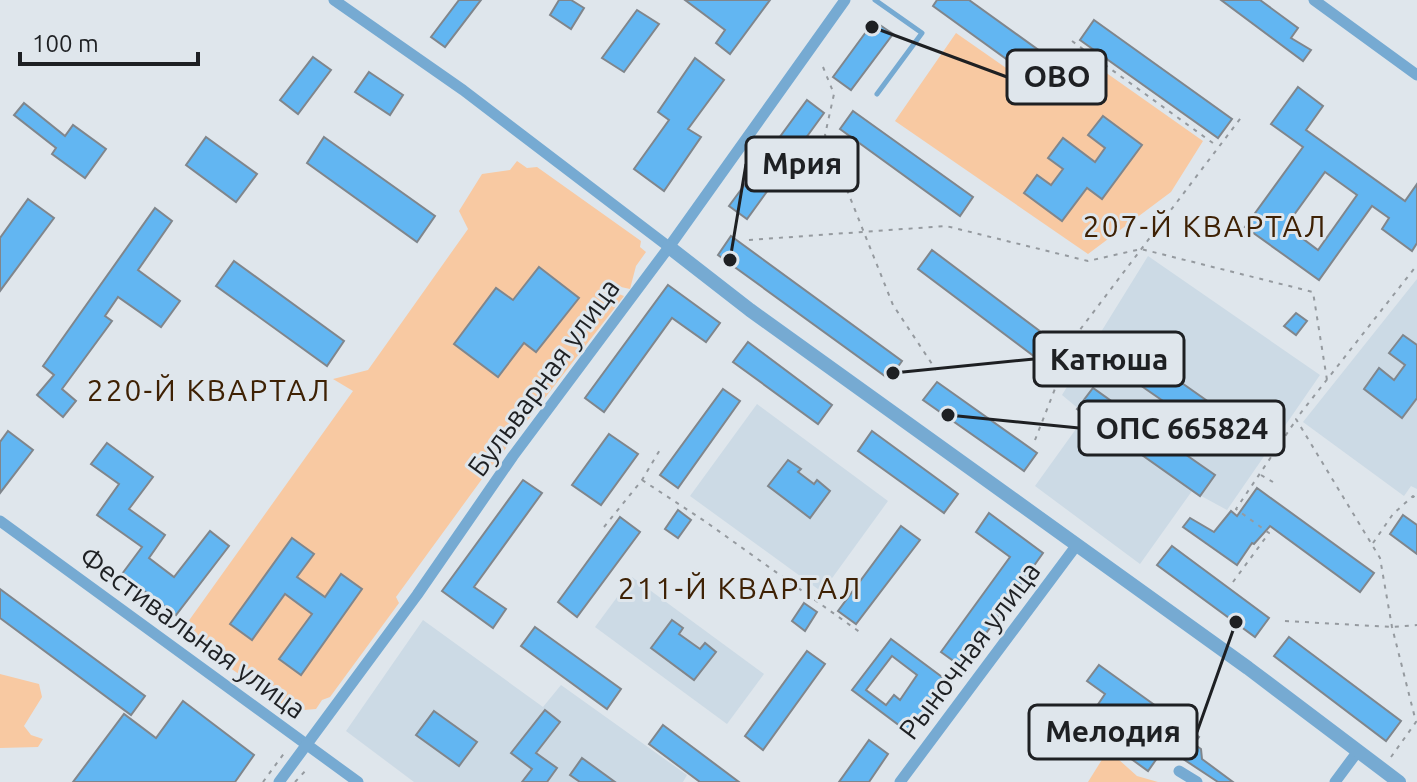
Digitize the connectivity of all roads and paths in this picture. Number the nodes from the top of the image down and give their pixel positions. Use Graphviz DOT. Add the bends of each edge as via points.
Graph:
graph roads {
  1 [pos="334,0"];
  2 [pos="845,0"];
  3 [pos="875,0"];
  4 [pos="1314,0"];
  5 [pos="1072,41"];
  6 [pos="823,67"];
  7 [pos="1415,70"];
  8 [pos="877,94"];
  9 [pos="1243,115"];
  10 [pos="1218,147"];
  11 [pos="864,232"];
  12 [pos="749,240"];
  13 [pos="669,247"];
  14 [pos="1141,249"];
  15 [pos="1417,265"];
  16 [pos="936,370"];
  17 [pos="1327,380"];
  18 [pos="1296,419"];
  19 [pos="1035,440"];
  20 [pos="661,448"];
  21 [pos="1259,474"];
  22 [pos="642,480"];
  23 [pos="1273,482"];
  24 [pos="1417,499"];
  25 [pos="0,521"];
  26 [pos="604,527"];
  27 [pos="1372,545"];
  28 [pos="1076,546"];
  29 [pos="1233,582"];
  30 [pos="1285,621"];
  31 [pos="1417,625"];
  32 [pos="1392,627"];
  33 [pos="861,633"];
  34 [pos="305,745"];
  35 [pos="1358,751"];
  36 [pos="285,752"];
  37 [pos="1390,758"];
  38 [pos="308,768"];
  39 [pos="1179,771"];
  40 [pos="263,782"];
  41 [pos="279,782"];
  42 [pos="295,782"];
  43 [pos="358,782"];
  44 [pos="900,782"];
  45 [pos="1197,782"];
  46 [pos="1335,782"];
  47 [pos="1399,782"];
  1 -- 13 [label="street" via="463,90"];
  2 -- 13 [label="street, Бульварная улица"];
  3 -- 8 [label="lane" via="922,33"];
  4 -- 7 [label="street"];
  5 -- 10 [label="path"];
  6 -- 11 [label="path" via="834,94 825,135"];
  9 -- 10 [label="path"];
  10 -- 14 [label="path"];
  11 -- 12 [label="path"];
  11 -- 14 [label="path" via="946,226 1088,261"];
  11 -- 16 [label="path" via="893,305"];
  13 -- 28 [label="street"];
  13 -- 34 [label="street, Бульварная улица"];
  14 -- 17 [label="path" via="1313,292"];
  14 -- 19 [label="path" via="1076,335"];
  15 -- 17 [label="path"];
  17 -- 18 [label="path"];
  18 -- 21 [label="path"];
  18 -- 27 [label="path"];
  20 -- 22 [label="path"];
  21 -- 23 [label="path"];
  21 -- 29 [label="path" via="1236,509 1269,533"];
  22 -- 26 [label="path"];
  22 -- 33 [label="path"];
  24 -- 27 [label="path" via="1413,496 1393,514"];
  25 -- 34 [label="street, Фестивальная улица"];
  27 -- 32 [label="path" via="1380,558"];
  28 -- 35 [label="street"];
  28 -- 44 [label="street, Рыночная улица"];
  30 -- 32 [label="path"];
  31 -- 32 [label="path"];
  32 -- 37 [label="path" via="1416,722"];
  34 -- 41 [label="street, Бульварная улица"];
  34 -- 43 [label="street, Фестивальная улица"];
  35 -- 46 [label="street"];
  35 -- 47 [label="street"];
  36 -- 40 [label="path"];
  38 -- 42 [label="path"];
  39 -- 45 [label="street"];
}
